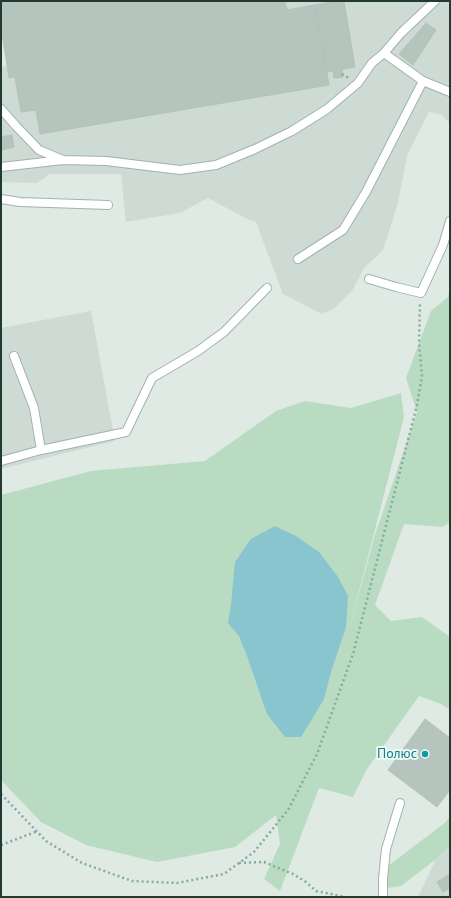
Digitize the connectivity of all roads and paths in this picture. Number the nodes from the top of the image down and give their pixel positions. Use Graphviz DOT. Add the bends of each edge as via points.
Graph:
graph roads {
  1 [pos="434,1"];
  2 [pos="384,53"];
  3 [pos="423,81"];
  4 [pos="450,92"];
  5 [pos="1,109"];
  6 [pos="64,160"];
  7 [pos="1,167"];
  8 [pos="1,199"];
  9 [pos="108,205"];
  10 [pos="450,221"];
  11 [pos="298,259"];
  12 [pos="369,279"];
  13 [pos="267,288"];
  14 [pos="421,292"];
  15 [pos="14,356"];
  16 [pos="41,450"];
  17 [pos="1,461"];
  18 [pos="1,794"];
  19 [pos="400,803"];
  20 [pos="38,831"];
  21 [pos="1,845"];
  22 [pos="238,863"];
  23 [pos="346,897"];
  24 [pos="383,897"];
  1 -- 2 [label="lane"];
  2 -- 3 [label="lane"];
  2 -- 6 [label="lane" via="372,63 358,83 326,109 292,131 216,165 180,170 106,161"];
  3 -- 4 [label="lane"];
  3 -- 11 [label="lane" via="366,192 343,230"];
  5 -- 6 [label="lane" via="39,150"];
  6 -- 7 [label="lane"];
  8 -- 9 [label="lane"];
  10 -- 14 [label="lane" via="443,245"];
  12 -- 14 [label="lane"];
  13 -- 16 [label="lane" via="224,332 198,351 152,378 126,432"];
  14 -- 22 [label="path" via="419,343 422,376 417,405 353,654 317,754 288,810 254,852"];
  15 -- 16 [label="lane" via="34,408"];
  16 -- 17 [label="lane"];
  18 -- 20 [label="path"];
  19 -- 24 [label="lane" via="386,849"];
  20 -- 21 [label="path"];
  20 -- 22 [label="path" via="46,841 82,863 132,881 177,883 224,874"];
  22 -- 23 [label="path" via="264,862 300,878 316,891"];
}
